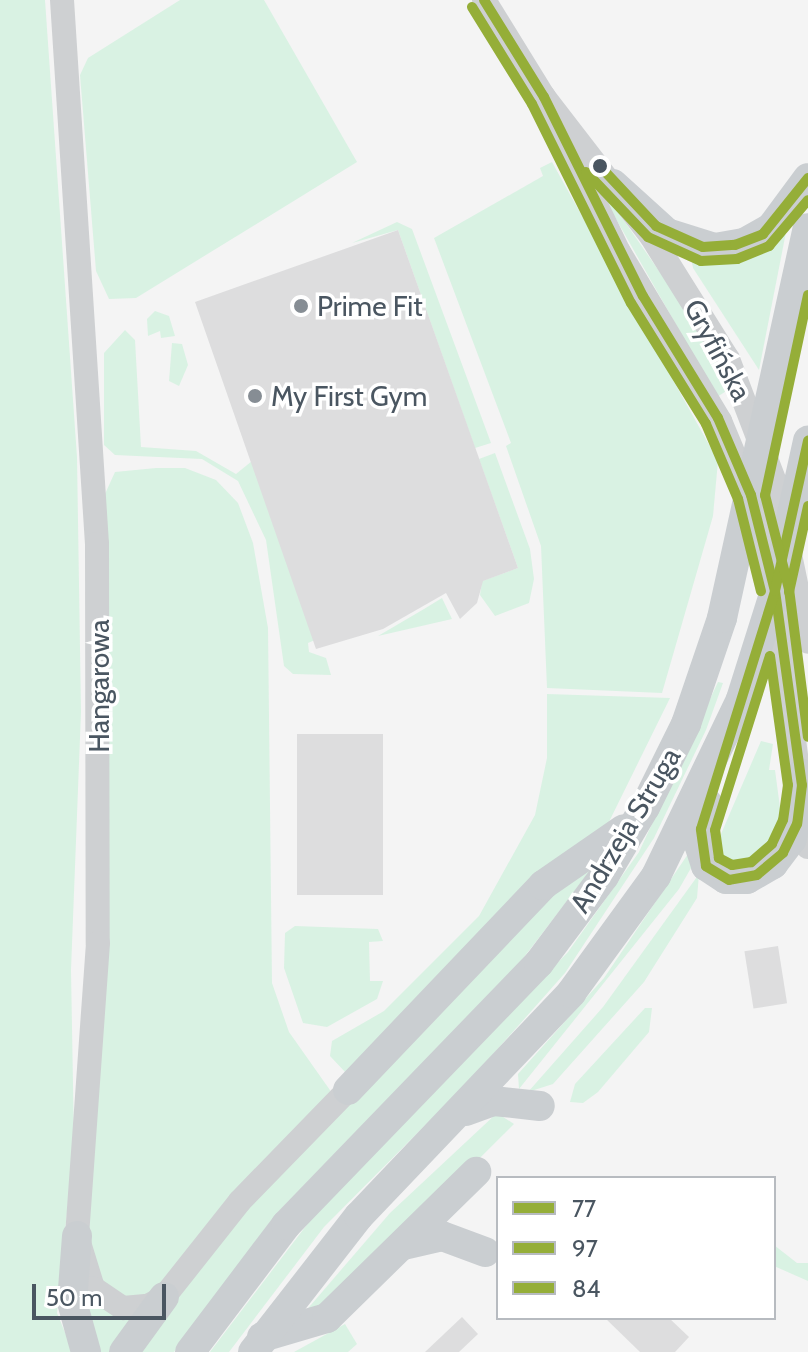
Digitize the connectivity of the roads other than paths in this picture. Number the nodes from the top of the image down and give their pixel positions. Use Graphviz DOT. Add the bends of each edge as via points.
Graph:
graph roads {
  1 [pos="62,0"];
  2 [pos="484,0"];
  3 [pos="544,97"];
  4 [pos="808,178"];
  5 [pos="613,184"];
  6 [pos="808,228"];
  7 [pos="808,441"];
  8 [pos="763,443"];
  9 [pos="751,495"];
  10 [pos="788,529"];
  11 [pos="775,591"];
  12 [pos="808,642"];
  13 [pos="741,699"];
  14 [pos="802,774"];
  15 [pos="645,807"];
  16 [pos="808,847"];
  17 [pos="348,1090"];
  18 [pos="540,1106"];
  19 [pos="464,1112"];
  20 [pos="476,1172"];
  21 [pos="77,1236"];
  22 [pos="402,1245"];
  23 [pos="485,1252"];
  24 [pos="164,1297"];
  25 [pos="257,1345"];
  26 [pos="86,1352"];
  27 [pos="124,1352"];
  28 [pos="190,1352"];
  1 -- 21 [label="street, Hangarowa" via="92,389 99,660 98,943"];
  2 -- 3 [label="street, Gryfińska"];
  3 -- 5 [label="street, Gryfińska"];
  3 -- 9 [label="street, Gryfińska" via="619,252 727,435"];
  4 -- 5 [label="main road" via="771,228 744,243 715,248 667,233"];
  5 -- 8 [label="street, Gryfińska" via="713,332"];
  6 -- 8 [label="main road, Andrzeja Struga"];
  7 -- 10 [label="main road, Andrzeja Struga"];
  8 -- 9 [label="main road, Andrzeja Struga"];
  8 -- 10 [label="street, Gryfińska"];
  9 -- 11 [label="street, Gryfińska"];
  9 -- 15 [label="main road, Andrzeja Struga" via="711,654"];
  10 -- 11 [label="main road, Andrzeja Struga"];
  10 -- 12 [label="street, Gryfińska"];
  11 -- 13 [label="main road, Andrzeja Struga"];
  11 -- 14 [label="street, Gryfińska"];
  13 -- 14 [label="main road" via="701,829 700,853 709,870 742,880 777,860 795,832"];
  13 -- 19 [label="main road, Andrzeja Struga" via="690,815 633,910 571,993"];
  14 -- 16 [label="street, Gryfińska"];
  15 -- 17 [label="main road" via="619,834 543,885"];
  15 -- 28 [label="main road, Andrzeja Struga" via="604,876 539,963 286,1225"];
  17 -- 24 [label="street" via="240,1201"];
  18 -- 19 [label="main road" via="494,1101"];
  19 -- 25 [label="main road, Andrzeja Struga" via="359,1216"];
  20 -- 22 [label="main road"];
  21 -- 24 [label="street, Hangarowa" via="85,1277 100,1297 123,1308 148,1306"];
  21 -- 26 [label="main road" via="72,1302"];
  22 -- 23 [label="main road" via="442,1236"];
  22 -- 25 [label="main road" via="327,1318"];
  24 -- 27 [label="main road"];
}
